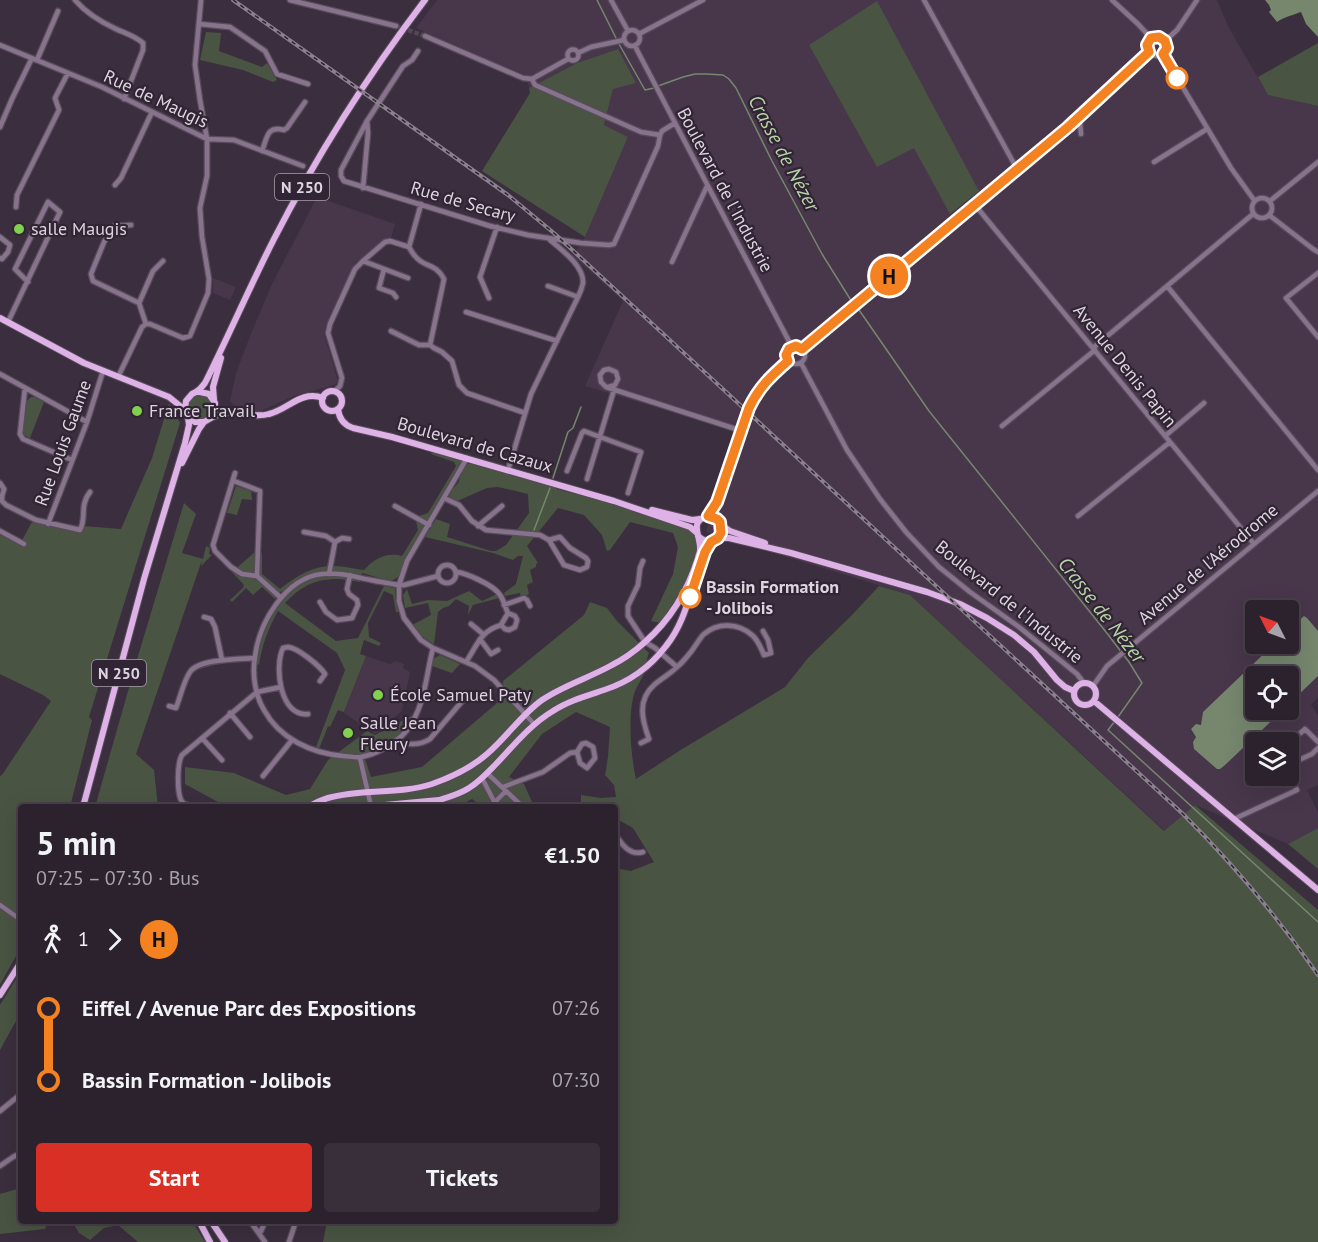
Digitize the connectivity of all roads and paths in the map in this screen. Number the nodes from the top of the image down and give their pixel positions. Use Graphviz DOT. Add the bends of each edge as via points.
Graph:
graph roads {
  1 [pos="75,0"];
  2 [pos="201,0"];
  3 [pos="290,0"];
  4 [pos="425,0"];
  5 [pos="611,0"];
  6 [pos="702,0"];
  7 [pos="924,0"];
  8 [pos="1112,0"];
  9 [pos="1197,0"];
  10 [pos="58,11"];
  11 [pos="199,24"];
  12 [pos="396,26"];
  13 [pos="628,31"];
  14 [pos="639,34"];
  15 [pos="425,36"];
  16 [pos="1151,38"];
  17 [pos="620,41"];
  18 [pos="1165,41"];
  19 [pos="0,45"];
  20 [pos="636,45"];
  21 [pos="418,51"];
  22 [pos="1149,52"];
  23 [pos="1163,54"];
  24 [pos="34,59"];
  25 [pos="68,73"];
  26 [pos="532,79"];
  27 [pos="308,84"];
  28 [pos="124,99"];
  29 [pos="305,102"];
  30 [pos="152,112"];
  31 [pos="1082,114"];
  32 [pos="367,121"];
  33 [pos="675,123"];
  34 [pos="0,127"];
  35 [pos="1068,127"];
  36 [pos="1207,129"];
  37 [pos="660,135"];
  38 [pos="207,139"];
  39 [pos="262,151"];
  40 [pos="1155,162"];
  41 [pos="1318,162"];
  42 [pos="303,166"];
  43 [pos="1017,169"];
  44 [pos="115,185"];
  45 [pos="708,185"];
  46 [pos="363,188"];
  47 [pos="1254,200"];
  48 [pos="1270,201"];
  49 [pos="421,204"];
  50 [pos="975,205"];
  51 [pos="16,207"];
  52 [pos="1253,214"];
  53 [pos="1269,215"];
  54 [pos="131,225"];
  55 [pos="497,227"];
  56 [pos="0,237"];
  57 [pos="548,238"];
  58 [pos="409,247"];
  59 [pos="1318,252"];
  60 [pos="0,258"];
  61 [pos="163,261"];
  62 [pos="363,261"];
  63 [pos="672,262"];
  64 [pos="384,268"];
  65 [pos="1318,273"];
  66 [pos="408,278"];
  67 [pos="28,282"];
  68 [pos="548,286"];
  69 [pos="1167,286"];
  70 [pos="396,297"];
  71 [pos="578,297"];
  72 [pos="489,298"];
  73 [pos="139,303"];
  74 [pos="466,312"];
  75 [pos="0,318"];
  76 [pos="8,322"];
  77 [pos="146,324"];
  78 [pos="391,331"];
  79 [pos="1318,337"];
  80 [pos="557,340"];
  81 [pos="430,345"];
  82 [pos="792,347"];
  83 [pos="802,349"];
  84 [pos="1094,349"];
  85 [pos="222,350"];
  86 [pos="788,361"];
  87 [pos="801,363"];
  88 [pos="104,371"];
  89 [pos="0,374"];
  90 [pos="118,377"];
  91 [pos="617,381"];
  92 [pos="608,387"];
  93 [pos="25,388"];
  94 [pos="614,390"];
  95 [pos="335,391"];
  96 [pos="194,393"];
  97 [pos="629,394"];
  98 [pos="169,397"];
  99 [pos="323,398"];
  100 [pos="214,402"];
  101 [pos="1204,403"];
  102 [pos="338,409"];
  103 [pos="225,412"];
  104 [pos="186,413"];
  105 [pos="525,413"];
  106 [pos="211,418"];
  107 [pos="87,422"];
  108 [pos="204,422"];
  109 [pos="1002,426"];
  110 [pos="741,431"];
  111 [pos="1165,436"];
  112 [pos="599,437"];
  113 [pos="1170,442"];
  114 [pos="467,458"];
  115 [pos="72,460"];
  116 [pos="508,470"];
  117 [pos="1318,470"];
  118 [pos="567,471"];
  119 [pos="236,473"];
  120 [pos="175,477"];
  121 [pos="587,479"];
  122 [pos="234,481"];
  123 [pos="0,483"];
  124 [pos="1318,491"];
  125 [pos="90,492"];
  126 [pos="628,493"];
  127 [pos="444,498"];
  128 [pos="614,501"];
  129 [pos="717,502"];
  130 [pos="395,506"];
  131 [pos="502,506"];
  132 [pos="708,516"];
  133 [pos="1078,516"];
  134 [pos="700,519"];
  135 [pos="719,522"];
  136 [pos="48,524"];
  137 [pos="429,525"];
  138 [pos="478,526"];
  139 [pos="0,531"];
  140 [pos="304,532"];
  141 [pos="698,535"];
  142 [pos="718,538"];
  143 [pos="349,539"];
  144 [pos="549,540"];
  145 [pos="335,542"];
  146 [pos="711,542"];
  147 [pos="24,544"];
  148 [pos="1254,544"];
  149 [pos="791,553"];
  150 [pos="643,561"];
  151 [pos="456,572"];
  152 [pos="329,574"];
  153 [pos="350,575"];
  154 [pos="257,576"];
  155 [pos="438,576"];
  156 [pos="399,585"];
  157 [pos="280,597"];
  158 [pos="320,602"];
  159 [pos="504,605"];
  160 [pos="530,606"];
  161 [pos="508,613"];
  162 [pos="204,617"];
  163 [pos="471,624"];
  164 [pos="501,625"];
  165 [pos="763,631"];
  166 [pos="481,637"];
  167 [pos="645,642"];
  168 [pos="433,648"];
  169 [pos="498,650"];
  170 [pos="661,653"];
  171 [pos="254,658"];
  172 [pos="222,660"];
  173 [pos="466,662"];
  174 [pos="677,667"];
  175 [pos="320,681"];
  176 [pos="1084,683"];
  177 [pos="1093,686"];
  178 [pos="281,687"];
  179 [pos="1074,691"];
  180 [pos="257,692"];
  181 [pos="464,699"];
  182 [pos="1094,701"];
  183 [pos="169,706"];
  184 [pos="230,713"];
  185 [pos="308,714"];
  186 [pos="525,714"];
  187 [pos="534,724"];
  188 [pos="1299,734"];
  189 [pos="250,737"];
  190 [pos="202,738"];
  191 [pos="292,740"];
  192 [pos="396,740"];
  193 [pos="1318,742"];
  194 [pos="641,743"];
  195 [pos="1318,748"];
  196 [pos="577,752"];
  197 [pos="360,758"];
  198 [pos="222,760"];
  199 [pos="1299,760"];
  200 [pos="484,775"];
  201 [pos="263,776"];
  202 [pos="1295,786"];
  203 [pos="505,789"];
  204 [pos="368,792"];
  205 [pos="83,804"];
  206 [pos="184,804"];
  207 [pos="315,804"];
  208 [pos="371,804"];
  209 [pos="394,804"];
  210 [pos="496,804"];
  211 [pos="497,804"];
  212 [pos="520,804"];
  213 [pos="1234,819"];
  214 [pos="618,838"];
  215 [pos="643,852"];
  216 [pos="1318,890"];
  217 [pos="0,905"];
  218 [pos="18,919"];
  219 [pos="18,967"];
  220 [pos="0,995"];
  221 [pos="18,1096"];
  222 [pos="0,1111"];
  223 [pos="18,1154"];
  224 [pos="0,1166"];
  225 [pos="201,1224"];
  226 [pos="213,1224"];
  227 [pos="252,1224"];
  228 [pos="292,1224"];
  229 [pos="210,1242"];
  230 [pos="225,1242"];
  231 [pos="265,1242"];
  232 [pos="290,1242"];
  1 -- 28 [label="street" via="94,18 143,43"];
  2 -- 11 [label="street"];
  3 -- 12 [label="street"];
  4 -- 85 [label="main road, N 250" via="324,149 274,238"];
  5 -- 13 [label="street"];
  6 -- 14 [label="street"];
  7 -- 43 [label="street"];
  8 -- 16 [label="street"];
  9 -- 18 [label="street"];
  10 -- 24 [label="street"];
  11 -- 27 [label="street" via="230,27 265,51 277,74"];
  11 -- 38 [label="street" via="195,65"];
  13 -- 14 [label="street"];
  13 -- 17 [label="street"];
  14 -- 20 [label="street"];
  15 -- 26 [label="street"];
  16 -- 18 [label="street"];
  16 -- 22 [label="street"];
  17 -- 20 [label="street"];
  17 -- 26 [label="street" via="591,47 578,53 576,60 568,58"];
  18 -- 23 [label="street" via="1167,48"];
  19 -- 24 [label="street, Rue de Maugis"];
  20 -- 33 [label="street, Boulevard de l'Industrie"];
  21 -- 32 [label="street, Rue de Secary" via="403,66"];
  22 -- 23 [label="street"];
  22 -- 31 [label="street"];
  23 -- 36 [label="street"];
  24 -- 25 [label="street, Rue de Maugis"];
  24 -- 34 [label="street"];
  25 -- 28 [label="street, Rue de Maugis"];
  25 -- 51 [label="street" via="55,98 59,110 17,195"];
  26 -- 37 [label="street" via="535,85 640,132"];
  28 -- 30 [label="street, Rue de Maugis"];
  29 -- 39 [label="street" via="287,128 268,133"];
  30 -- 38 [label="street, Rue de Maugis"];
  30 -- 44 [label="street"];
  31 -- 35 [label="street"];
  31 -- 35 [label="street" via="1081,134"];
  32 -- 46 [label="street"];
  32 -- 46 [label="street, Rue de Secary" via="340,176"];
  33 -- 37 [label="street"];
  33 -- 45 [label="street, Boulevard de l'Industrie"];
  35 -- 43 [label="street"];
  36 -- 40 [label="street"];
  36 -- 47 [label="street"];
  37 -- 57 [label="street, Rue de Secary" via="614,244"];
  38 -- 39 [label="street, Rue de Maugis" via="234,140"];
  38 -- 77 [label="street" via="207,176 200,208 208,292 190,336 183,338"];
  39 -- 42 [label="street, Rue de Maugis"];
  41 -- 48 [label="street"];
  43 -- 50 [label="street"];
  45 -- 63 [label="street"];
  45 -- 82 [label="street, Boulevard de l'Industrie"];
  46 -- 49 [label="street, Rue de Secary"];
  47 -- 48 [label="street" via="1262,197"];
  47 -- 52 [label="street"];
  48 -- 53 [label="street"];
  49 -- 55 [label="street, Rue de Secary"];
  49 -- 58 [label="street"];
  50 -- 83 [label="street"];
  50 -- 84 [label="street, Avenue Denis Papin"];
  52 -- 53 [label="street" via="1262,218"];
  52 -- 69 [label="street"];
  53 -- 59 [label="street"];
  54 -- 73 [label="street" via="114,226 91,274 93,281"];
  55 -- 57 [label="street, Rue de Secary"];
  55 -- 72 [label="street" via="480,277"];
  56 -- 60 [label="street" via="10,245"];
  57 -- 71 [label="street" via="581,273"];
  58 -- 62 [label="street" via="385,242"];
  58 -- 81 [label="street" via="414,256 440,271 444,279"];
  61 -- 73 [label="street" via="153,271"];
  62 -- 64 [label="street"];
  62 -- 95 [label="street" via="355,269 328,327 342,378"];
  64 -- 66 [label="street"];
  64 -- 70 [label="street" via="379,288 393,292"];
  65 -- 79 [label="street" via="1286,298"];
  67 -- 67 [label="street" via="60,212 48,202 15,269"];
  67 -- 76 [label="street"];
  68 -- 71 [label="street"];
  69 -- 84 [label="street"];
  69 -- 117 [label="street"];
  71 -- 80 [label="street"];
  73 -- 77 [label="street"];
  74 -- 80 [label="street"];
  75 -- 76 [label="main road"];
  76 -- 88 [label="main road"];
  77 -- 90 [label="street"];
  78 -- 81 [label="street" via="419,345"];
  80 -- 105 [label="street"];
  81 -- 105 [label="street" via="452,361 459,385 467,393"];
  82 -- 83 [label="street"];
  82 -- 86 [label="street" via="787,351"];
  83 -- 87 [label="street" via="805,356"];
  84 -- 109 [label="street"];
  84 -- 111 [label="street, Avenue Denis Papin"];
  85 -- 96 [label="main road, N 250" via="206,382"];
  85 -- 100 [label="main road, N 250" via="213,387"];
  86 -- 87 [label="street"];
  86 -- 110 [label="street" via="755,396"];
  87 -- 176 [label="street, Boulevard de l'Industrie" via="847,450 906,532 939,567"];
  88 -- 90 [label="main road"];
  88 -- 107 [label="street, Rue Louis Gaume"];
  89 -- 93 [label="street"];
  90 -- 98 [label="main road"];
  91 -- 92 [label="street"];
  91 -- 92 [label="street" via="614,370 604,370 600,380"];
  91 -- 97 [label="street"];
  92 -- 94 [label="street"];
  93 -- 107 [label="street"];
  93 -- 115 [label="street" via="20,434 23,439"];
  94 -- 97 [label="street"];
  94 -- 112 [label="street"];
  95 -- 99 [label="main road"];
  95 -- 102 [label="main road" via="342,399"];
  96 -- 98 [label="main road"];
  96 -- 100 [label="main road" via="209,394"];
  96 -- 104 [label="main road, N 250" via="186,401"];
  97 -- 110 [label="street"];
  98 -- 104 [label="main road"];
  99 -- 102 [label="main road" via="327,409"];
  99 -- 103 [label="main road" via="305,397 258,416"];
  100 -- 103 [label="main road"];
  100 -- 106 [label="main road, N 250"];
  101 -- 111 [label="street"];
  102 -- 114 [label="main road, Boulevard de Cazaux" via="348,426"];
  103 -- 106 [label="main road"];
  104 -- 108 [label="main road" via="195,422"];
  104 -- 120 [label="main road, N 250" via="189,425"];
  105 -- 116 [label="street"];
  106 -- 108 [label="main road, N 250"];
  107 -- 115 [label="street, Rue Louis Gaume"];
  108 -- 120 [label="main road, N 250"];
  110 -- 129 [label="street"];
  111 -- 113 [label="street, Avenue Denis Papin"];
  112 -- 118 [label="street" via="582,433"];
  112 -- 121 [label="street"];
  112 -- 126 [label="street" via="641,452"];
  113 -- 133 [label="street"];
  113 -- 148 [label="street, Avenue Denis Papin"];
  114 -- 116 [label="main road, Boulevard de Cazaux"];
  114 -- 127 [label="street"];
  115 -- 136 [label="street, Rue Louis Gaume"];
  116 -- 128 [label="main road, Boulevard de Cazaux"];
  119 -- 122 [label="street"];
  120 -- 205 [label="main road, N 250"];
  122 -- 154 [label="street" via="260,491"];
  122 -- 154 [label="street" via="213,544 234,570"];
  123 -- 136 [label="street" via="4,489 3,503"];
  124 -- 148 [label="street, Avenue de l'Aérodrome"];
  125 -- 136 [label="street" via="82,508 80,530"];
  127 -- 137 [label="street"];
  127 -- 138 [label="street" via="459,505"];
  128 -- 134 [label="main road, Boulevard de Cazaux"];
  128 -- 141 [label="main road, Boulevard de Cazaux" via="690,527"];
  129 -- 132 [label="street"];
  129 -- 135 [label="street"];
  130 -- 137 [label="street"];
  131 -- 138 [label="street"];
  132 -- 134 [label="main road"];
  132 -- 135 [label="main road"];
  134 -- 141 [label="main road" via="696,525"];
  135 -- 142 [label="main road"];
  135 -- 149 [label="main road" via="730,531"];
  137 -- 156 [label="street" via="407,561"];
  138 -- 144 [label="street" via="540,535"];
  139 -- 147 [label="street"];
  140 -- 145 [label="street"];
  141 -- 146 [label="main road"];
  141 -- 167 [label="main road" via="700,550 691,578 667,618"];
  142 -- 146 [label="main road"];
  142 -- 149 [label="main road"];
  143 -- 145 [label="street"];
  144 -- 144 [label="street" via="562,538 586,558 587,567 580,570 564,565"];
  145 -- 152 [label="street"];
  146 -- 170 [label="main road" via="681,624"];
  148 -- 177 [label="street, Avenue de l'Aérodrome" via="1122,653"];
  149 -- 179 [label="main road" via="927,592 973,610 1014,635 1061,684"];
  150 -- 167 [label="street" via="628,616"];
  151 -- 155 [label="street" via="450,582 441,581"];
  151 -- 155 [label="street" via="450,565 444,565"];
  151 -- 159 [label="street" via="495,590"];
  152 -- 153 [label="street"];
  152 -- 157 [label="street" via="308,578"];
  153 -- 156 [label="street"];
  153 -- 158 [label="street" via="347,589 358,605 352,618 338,620"];
  154 -- 157 [label="street"];
  155 -- 156 [label="street"];
  156 -- 168 [label="street" via="404,618 412,631"];
  157 -- 171 [label="street"];
  159 -- 160 [label="street" via="524,598"];
  159 -- 161 [label="street"];
  161 -- 164 [label="street"];
  161 -- 164 [label="street" via="517,620 515,627 510,630"];
  162 -- 172 [label="street" via="215,627"];
  163 -- 166 [label="street"];
  164 -- 166 [label="street"];
  165 -- 174 [label="street" via="771,653 764,655 754,636 746,631 726,625 703,635"];
  166 -- 169 [label="street" via="492,654"];
  166 -- 173 [label="street"];
  167 -- 170 [label="street"];
  167 -- 186 [label="main road" via="613,665 551,694"];
  168 -- 173 [label="street"];
  168 -- 192 [label="street" via="420,707 406,732"];
  170 -- 174 [label="street"];
  170 -- 187 [label="main road" via="619,685 562,705"];
  171 -- 172 [label="street"];
  171 -- 180 [label="street"];
  172 -- 183 [label="street" via="190,671 176,708"];
  173 -- 186 [label="street" via="494,680"];
  174 -- 194 [label="street" via="647,692 642,719 650,739"];
  175 -- 178 [label="street" via="325,674 320,667 285,647 279,664"];
  176 -- 177 [label="main road"];
  176 -- 179 [label="main road"];
  177 -- 182 [label="main road"];
  178 -- 180 [label="street"];
  178 -- 185 [label="street" via="292,708 302,715"];
  179 -- 182 [label="main road" via="1080,704"];
  180 -- 184 [label="street"];
  180 -- 191 [label="street" via="264,711"];
  181 -- 192 [label="street" via="426,742 404,744"];
  182 -- 213 [label="main road"];
  184 -- 189 [label="street"];
  184 -- 190 [label="street"];
  186 -- 187 [label="street"];
  186 -- 204 [label="main road" via="487,754 450,777 414,789"];
  187 -- 200 [label="main road"];
  188 -- 193 [label="street" via="1305,729"];
  190 -- 198 [label="street"];
  190 -- 206 [label="street" via="179,760"];
  191 -- 197 [label="street" via="316,750"];
  191 -- 201 [label="street"];
  192 -- 197 [label="street"];
  195 -- 199 [label="street"];
  196 -- 196 [label="street" via="586,743 593,747 595,758 587,768 580,763"];
  196 -- 203 [label="street"];
  197 -- 204 [label="street"];
  200 -- 203 [label="street"];
  200 -- 209 [label="main road" via="451,797"];
  200 -- 210 [label="street"];
  202 -- 213 [label="street" via="1297,790"];
  203 -- 211 [label="street"];
  203 -- 212 [label="street"];
  204 -- 207 [label="main road"];
  204 -- 208 [label="street"];
  213 -- 216 [label="main road"];
  214 -- 215 [label="street" via="624,847"];
  217 -- 218 [label="street"];
  219 -- 220 [label="main road"];
  221 -- 222 [label="street"];
  223 -- 224 [label="street"];
  225 -- 229 [label="main road"];
  226 -- 230 [label="main road"];
  227 -- 231 [label="street"];
  228 -- 232 [label="street"];
}
